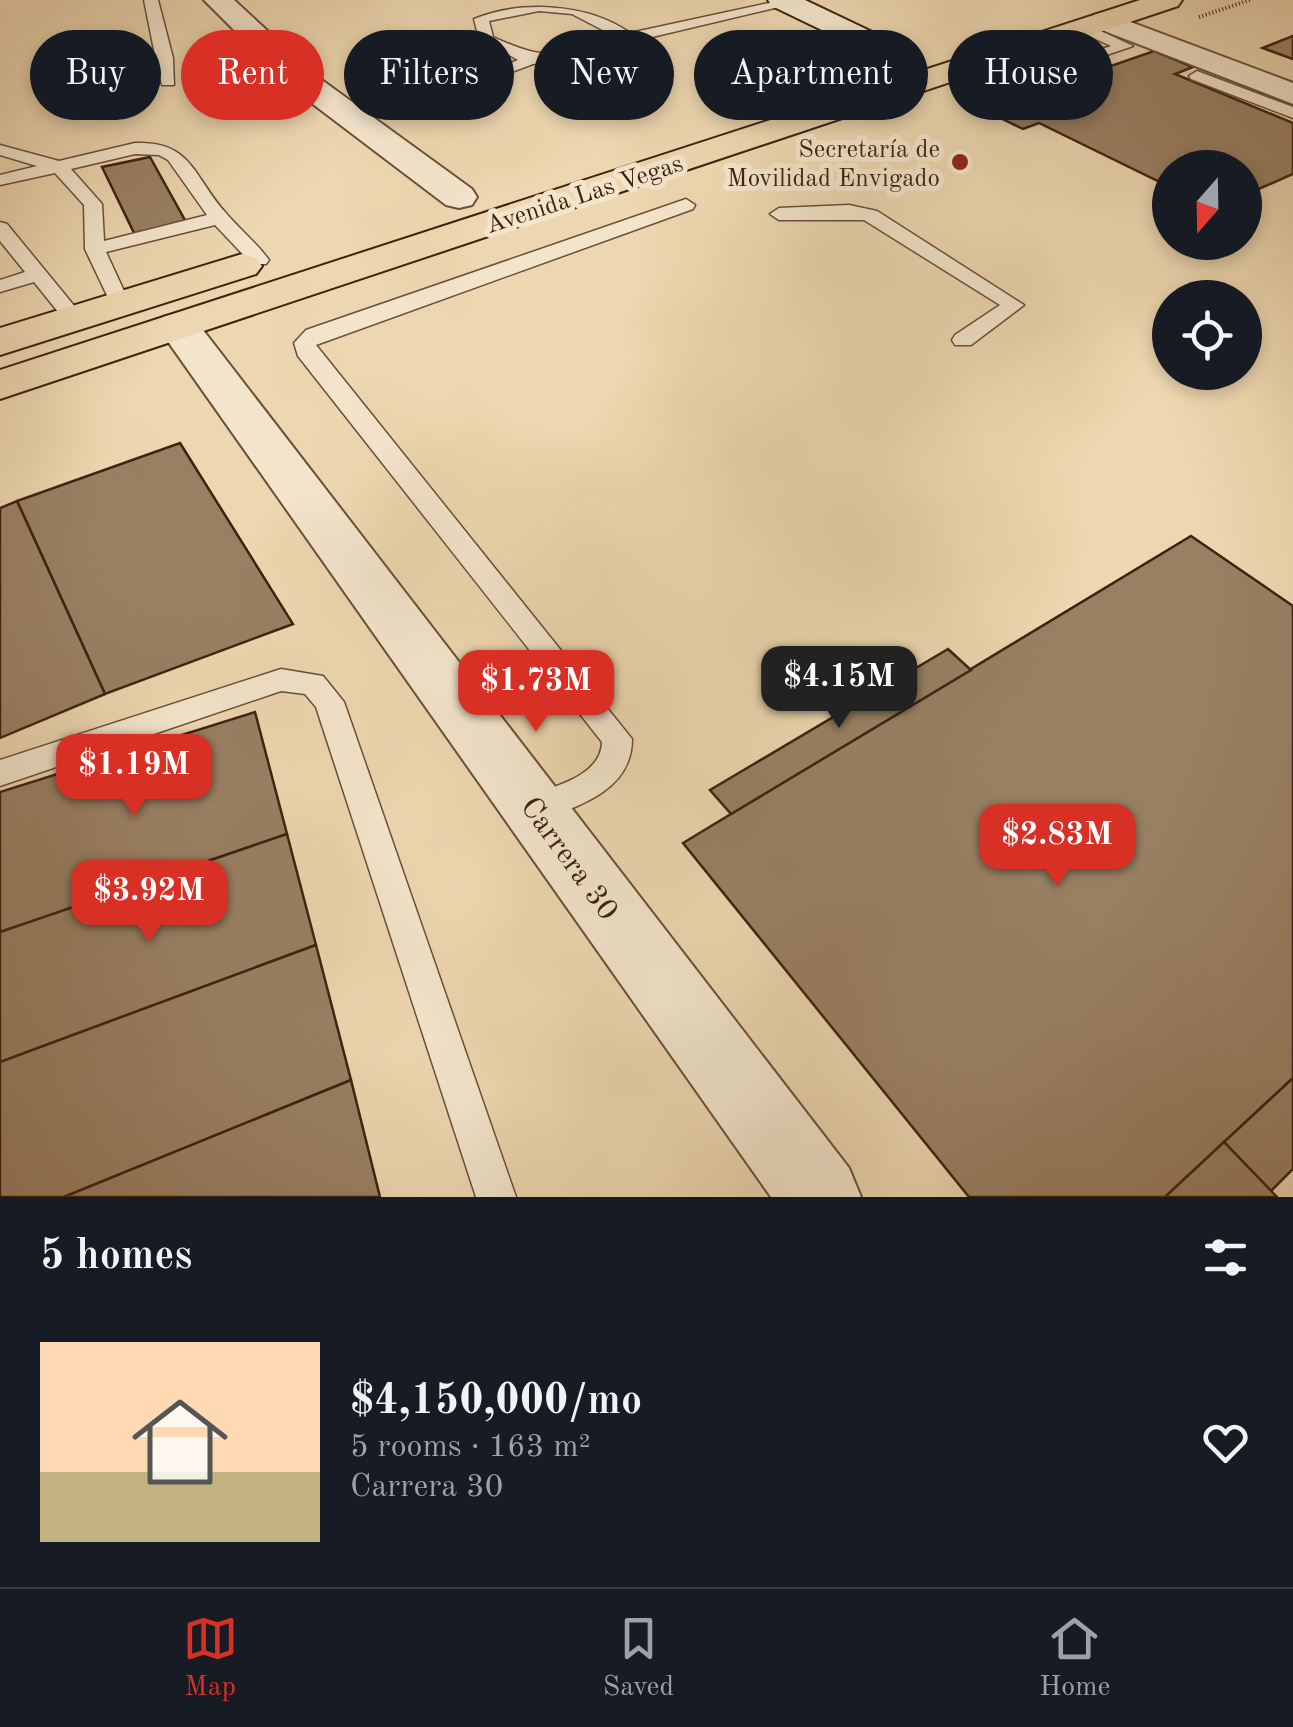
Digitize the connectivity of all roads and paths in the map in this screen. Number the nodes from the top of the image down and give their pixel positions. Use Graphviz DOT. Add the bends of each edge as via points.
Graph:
graph roads {
  1 [pos="150,0"];
  2 [pos="218,0"];
  3 [pos="1250,0"];
  4 [pos="785,2"];
  5 [pos="1177,11"];
  6 [pos="1088,16"];
  7 [pos="617,30"];
  8 [pos="662,30"];
  9 [pos="844,30"];
  10 [pos="1064,30"];
  11 [pos="1113,36"];
  12 [pos="1113,50"];
  13 [pos="928,51"];
  14 [pos="166,58"];
  15 [pos="161,59"];
  16 [pos="530,60"];
  17 [pos="534,60"];
  18 [pos="514,66"];
  19 [pos="1197,76"];
  20 [pos="168,82"];
  21 [pos="948,87"];
  22 [pos="1293,94"];
  23 [pos="1293,113"];
  24 [pos="702,120"];
  25 [pos="0,150"];
  26 [pos="59,167"];
  27 [pos="532,174"];
  28 [pos="0,180"];
  29 [pos="496,185"];
  30 [pos="458,197"];
  31 [pos="686,205"];
  32 [pos="422,208"];
  33 [pos="778,214"];
  34 [pos="219,218"];
  35 [pos="0,228"];
  36 [pos="95,248"];
  37 [pos="295,249"];
  38 [pos="258,260"];
  39 [pos="40,274"];
  40 [pos="0,286"];
  41 [pos="120,304"];
  42 [pos="74,319"];
  43 [pos="178,326"];
  44 [pos="10,337"];
  45 [pos="963,340"];
  46 [pos="0,385"];
  47 [pos="0,773"];
  48 [pos="534,808"];
  49 [pos="496,1197"];
  50 [pos="820,1197"];
  1 -- 14 [label="lane"];
  2 -- 30 [label="street" via="304,82"];
  3 -- 5 [label="path"];
  4 -- 8 [label="lane"];
  4 -- 9 [label="street"];
  5 -- 6 [label="main road, Avenida Las Vegas"];
  6 -- 10 [label="main road, Avenida Las Vegas"];
  6 -- 13 [label="main road, Avenida Las Vegas"];
  6 -- 22 [label="street"];
  7 -- 16 [label="lane" via="600,16 544,4 481,19 486,40"];
  11 -- 12 [label="lane" via="1125,46"];
  14 -- 15 [label="lane"];
  14 -- 20 [label="lane"];
  16 -- 17 [label="lane"];
  16 -- 18 [label="lane"];
  19 -- 23 [label="lane"];
  21 -- 43 [label="main road, Avenida Las Vegas"];
  24 -- 27 [label="main road, Avenida Las Vegas"];
  25 -- 26 [label="lane"];
  26 -- 28 [label="lane"];
  26 -- 34 [label="lane" via="157,148 172,154"];
  26 -- 36 [label="lane" via="93,204"];
  29 -- 30 [label="main road, Avenida Las Vegas"];
  30 -- 32 [label="main road, Avenida Las Vegas"];
  31 -- 48 [label="lane" via="306,343 617,739 620,758 611,774"];
  33 -- 45 [label="lane" via="870,215 1014,304"];
  34 -- 36 [label="lane"];
  34 -- 38 [label="lane"];
  35 -- 39 [label="lane"];
  36 -- 41 [label="lane"];
  37 -- 38 [label="main road"];
  38 -- 41 [label="main road"];
  39 -- 40 [label="lane"];
  39 -- 42 [label="lane"];
  41 -- 42 [label="main road"];
  42 -- 44 [label="main road"];
  43 -- 46 [label="main road, Avenida Las Vegas"];
  43 -- 48 [label="street, Carrera 30"];
  47 -- 49 [label="lane" via="281,680 313,684 329,702"];
  48 -- 50 [label="street, Carrera 30"];
}
